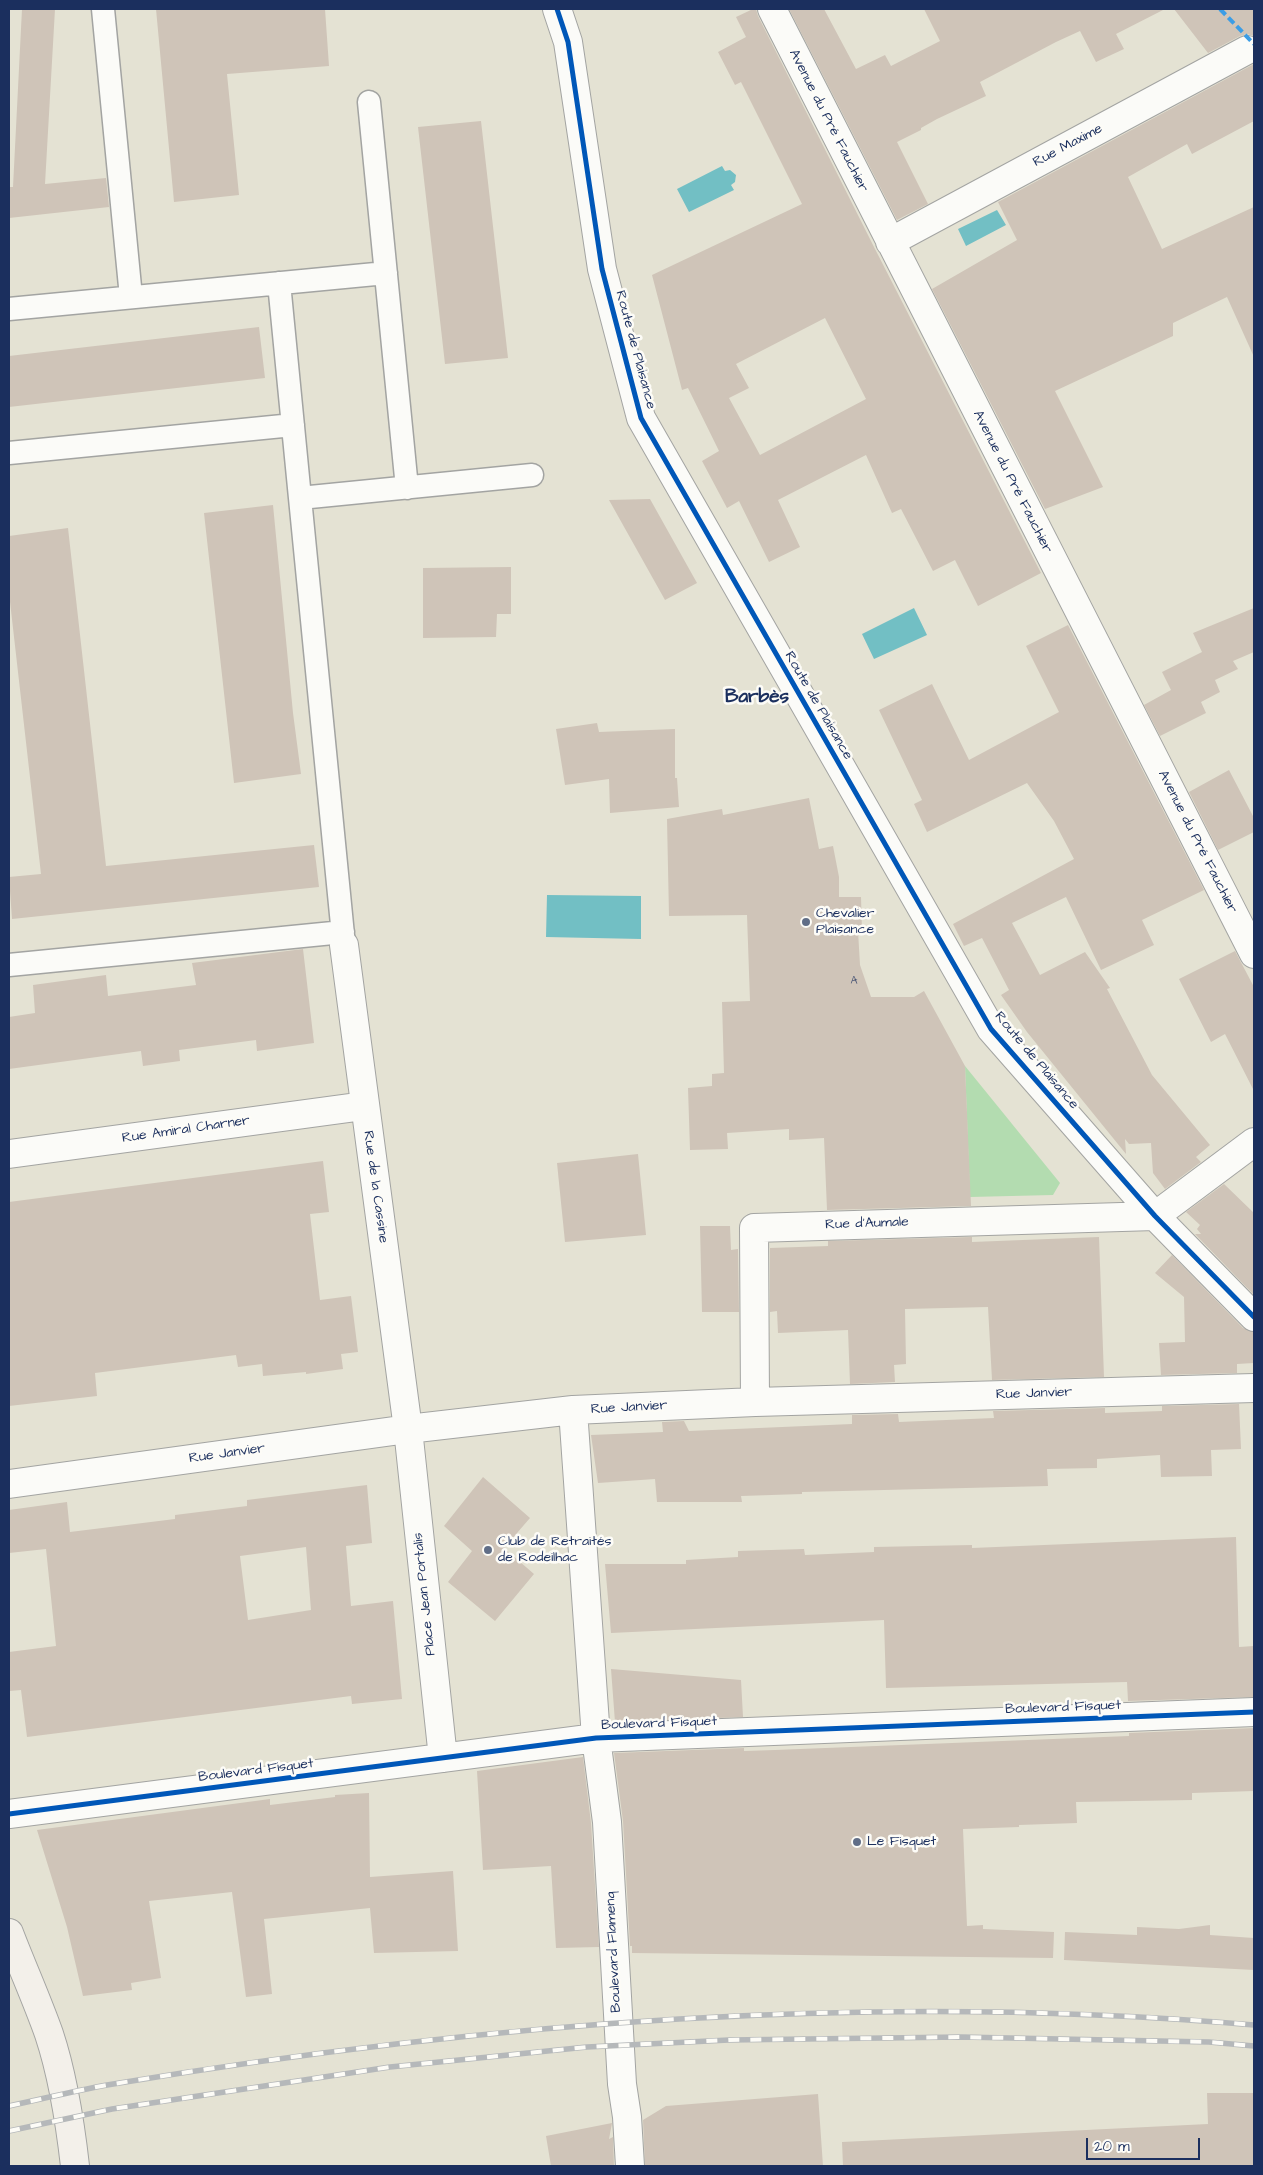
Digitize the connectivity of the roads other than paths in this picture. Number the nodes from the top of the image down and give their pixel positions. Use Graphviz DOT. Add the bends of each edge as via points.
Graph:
graph roads {
  1 [pos="103,9"];
  2 [pos="557,9"];
  3 [pos="772,9"];
  4 [pos="1247,50"];
  5 [pos="370,102"];
  6 [pos="890,242"];
  7 [pos="386,273"];
  8 [pos="279,283"];
  9 [pos="131,297"];
  10 [pos="9,309"];
  11 [pos="293,425"];
  12 [pos="9,453"];
  13 [pos="532,475"];
  14 [pos="407,488"];
  15 [pos="300,498"];
  16 [pos="343,939"];
  17 [pos="1254,954"];
  18 [pos="9,965"];
  19 [pos="364,1106"];
  20 [pos="1254,1142"];
  21 [pos="9,1154"];
  22 [pos="1155,1216"];
  23 [pos="1254,1317"];
  24 [pos="1254,1388"];
  25 [pos="755,1402"];
  26 [pos="573,1410"];
  27 [pos="408,1429"];
  28 [pos="9,1484"];
  29 [pos="1254,1712"];
  30 [pos="596,1738"];
  31 [pos="443,1758"];
  32 [pos="9,1814"];
  33 [pos="9,1933"];
  34 [pos="75,2166"];
  35 [pos="630,2166"];
  1 -- 9 [label="lane"];
  2 -- 22 [label="street, Route de Plaisance" via="568,42 602,269 641,418 991,1029"];
  3 -- 6 [label="street, Avenue du Pré Fauchier"];
  4 -- 6 [label="street, Rue Maxime"];
  5 -- 7 [label="lane"];
  6 -- 17 [label="street, Avenue du Pré Fauchier"];
  7 -- 8 [label="lane"];
  7 -- 14 [label="lane"];
  8 -- 9 [label="lane"];
  8 -- 11 [label="lane"];
  9 -- 10 [label="lane"];
  11 -- 12 [label="lane"];
  11 -- 15 [label="lane"];
  13 -- 14 [label="lane"];
  14 -- 15 [label="lane"];
  15 -- 16 [label="lane"];
  16 -- 18 [label="lane"];
  16 -- 19 [label="street, Rue de la Cassine"];
  19 -- 21 [label="street, Rue Amiral Charner"];
  19 -- 27 [label="street, Rue de la Cassine"];
  20 -- 22 [label="street"];
  22 -- 23 [label="street, Route de Plaisance"];
  22 -- 25 [label="street, Rue d'Aumale" via="754,1228"];
  24 -- 25 [label="street, Rue Janvier"];
  25 -- 26 [label="street, Rue Janvier"];
  26 -- 27 [label="street, Rue Janvier"];
  26 -- 30 [label="street"];
  27 -- 28 [label="street, Rue Janvier"];
  27 -- 31 [label="street, Place Jean Portalis"];
  29 -- 30 [label="street, Boulevard Fisquet"];
  30 -- 31 [label="street, Boulevard Fisquet"];
  30 -- 35 [label="street, Boulevard Flamenq" via="606,1822"];
  31 -- 32 [label="street, Boulevard Fisquet"];
  33 -- 34 [label="street" via="49,2035 72,2137"];
}
